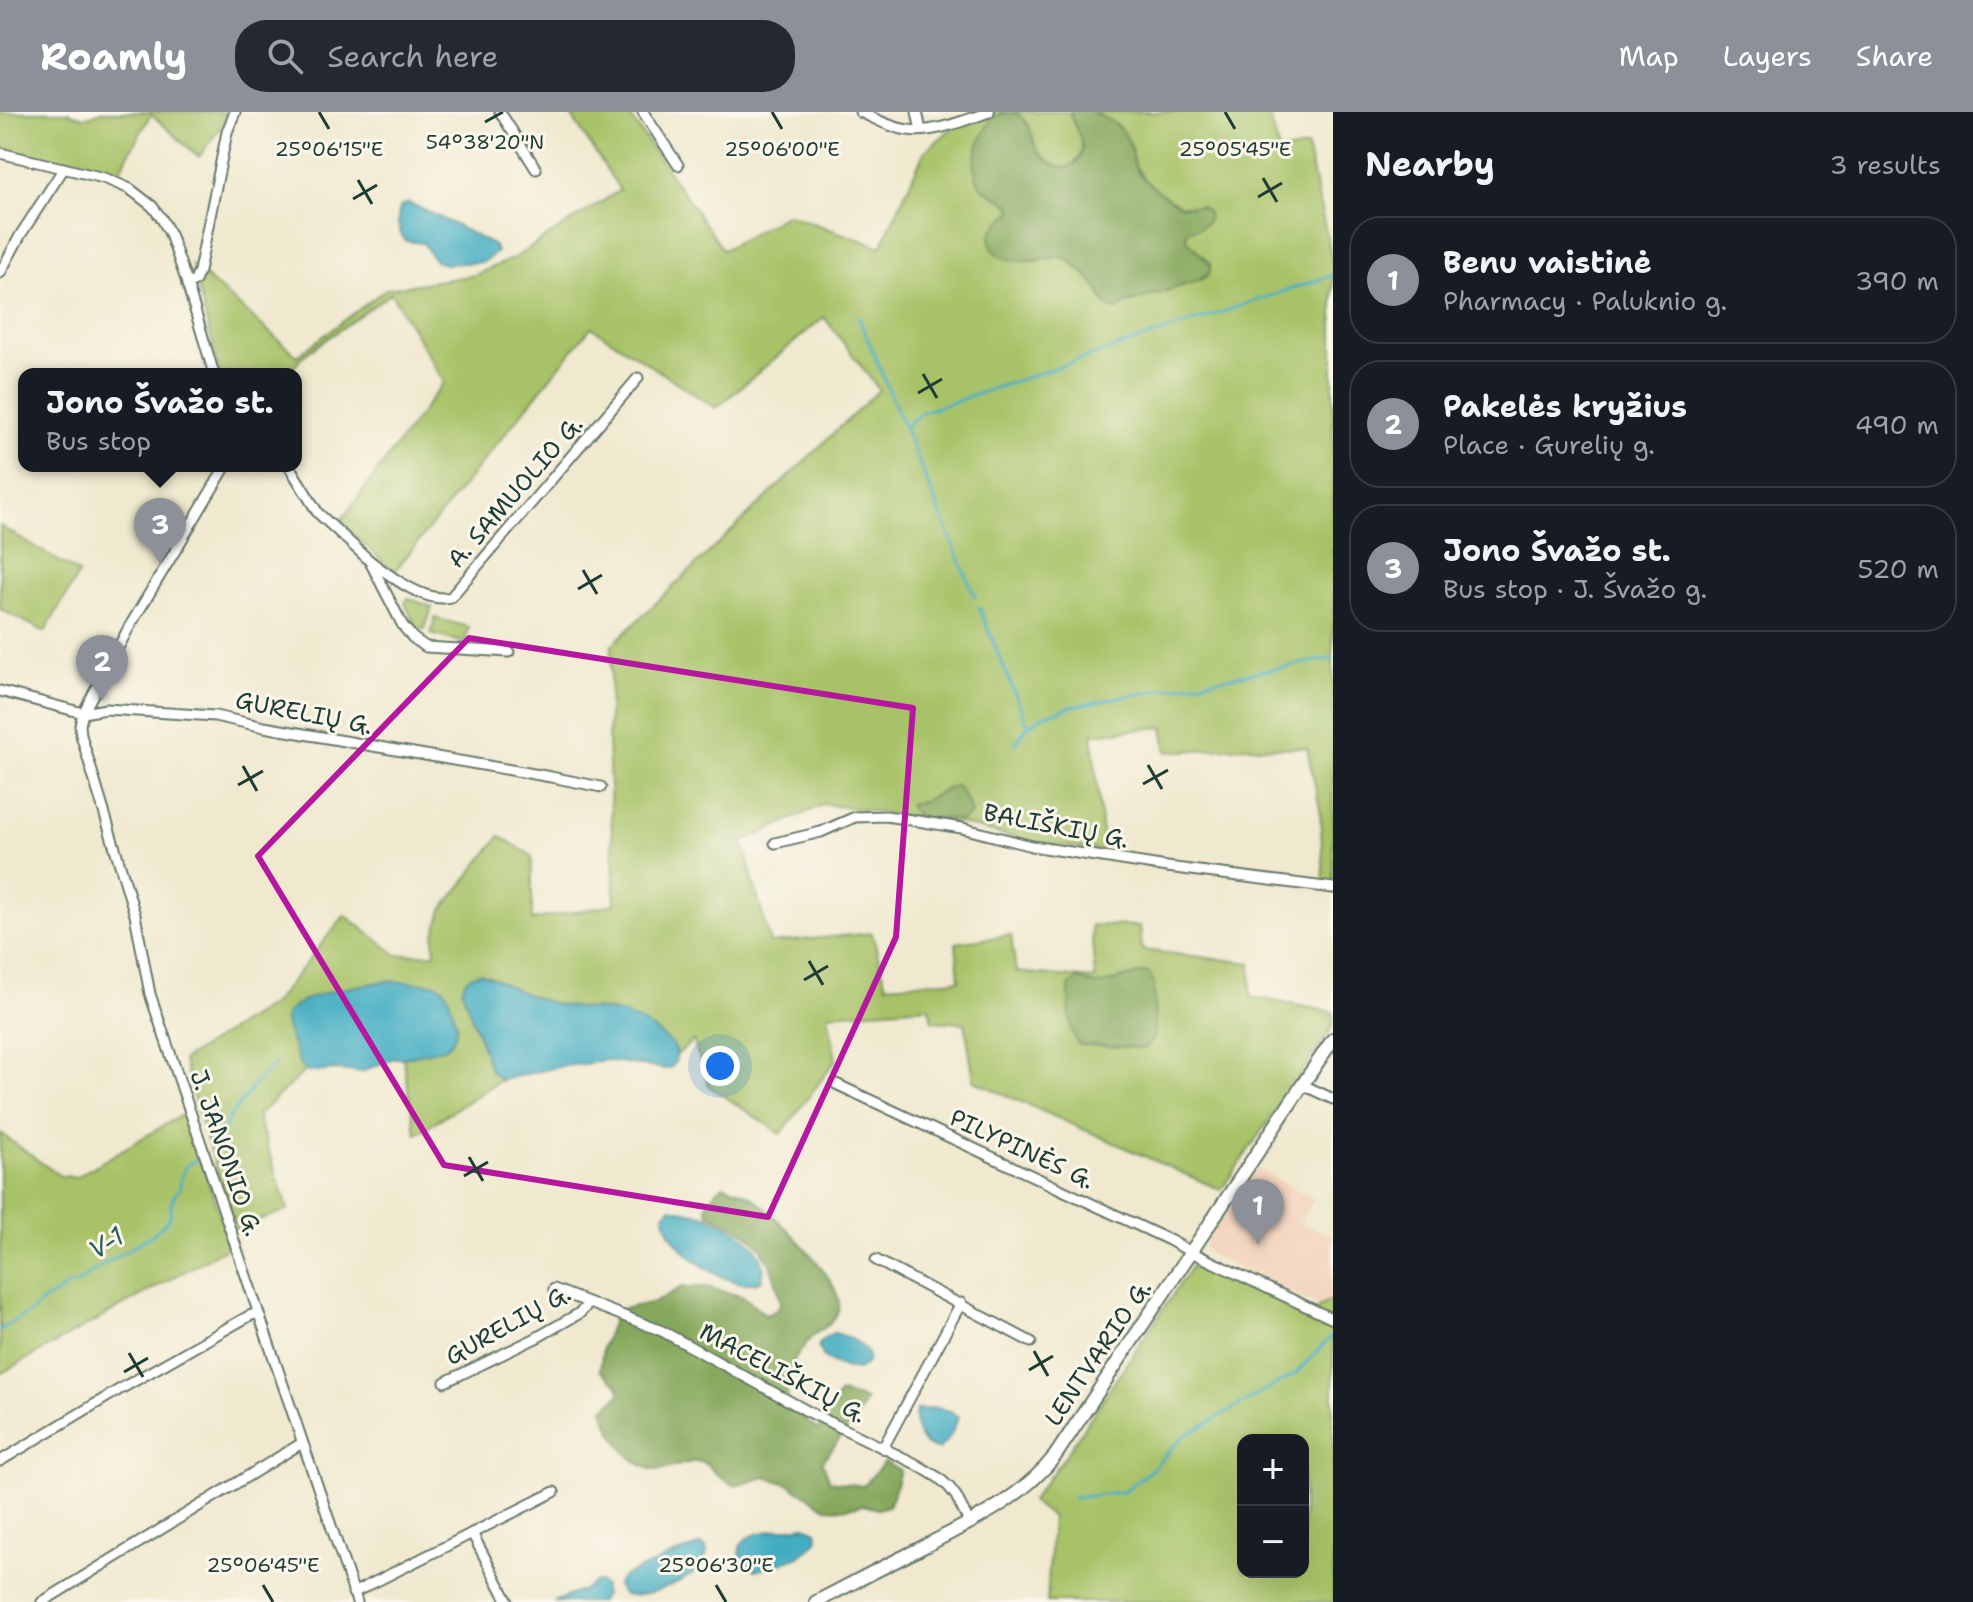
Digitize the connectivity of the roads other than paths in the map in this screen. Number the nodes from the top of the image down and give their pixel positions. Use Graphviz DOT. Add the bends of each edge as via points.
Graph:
graph roads {
  1 [pos="235,112"];
  2 [pos="500,112"];
  3 [pos="643,112"];
  4 [pos="860,112"];
  5 [pos="917,112"];
  6 [pos="989,112"];
  7 [pos="921,130"];
  8 [pos="0,153"];
  9 [pos="678,165"];
  10 [pos="64,168"];
  11 [pos="536,169"];
  12 [pos="0,273"];
  13 [pos="187,285"];
  14 [pos="212,368"];
  15 [pos="638,378"];
  16 [pos="222,472"];
  17 [pos="293,472"];
  18 [pos="369,560"];
  19 [pos="509,652"];
  20 [pos="0,691"];
  21 [pos="83,713"];
  22 [pos="601,787"];
  23 [pos="775,843"];
  24 [pos="1333,888"];
  25 [pos="1333,1039"];
  26 [pos="836,1084"];
  27 [pos="1303,1085"];
  28 [pos="1333,1099"];
  29 [pos="1191,1252"];
  30 [pos="876,1260"];
  31 [pos="554,1289"];
  32 [pos="589,1303"];
  33 [pos="961,1303"];
  34 [pos="258,1313"];
  35 [pos="1333,1319"];
  36 [pos="1031,1342"];
  37 [pos="445,1382"];
  38 [pos="302,1443"];
  39 [pos="883,1448"];
  40 [pos="0,1461"];
  41 [pos="554,1492"];
  42 [pos="969,1522"];
  43 [pos="472,1533"];
  44 [pos="355,1597"];
  45 [pos="42,1602"];
  46 [pos="508,1602"];
  47 [pos="816,1602"];
  1 -- 13 [label="street" via="199,271"];
  2 -- 11 [label="street"];
  3 -- 9 [label="street"];
  4 -- 7 [label="street" via="893,127"];
  5 -- 7 [label="street"];
  6 -- 7 [label="street"];
  8 -- 10 [label="street"];
  10 -- 12 [label="street"];
  10 -- 13 [label="street" via="130,189 152,206 170,234"];
  13 -- 14 [label="street"];
  15 -- 18 [label="street, A. SAMUOLIO G." via="451,597 405,587"];
  16 -- 21 [label="street"];
  17 -- 18 [label="street" via="318,513"];
  18 -- 19 [label="street" via="403,626 426,647"];
  20 -- 21 [label="street, GURELIŲ G."];
  21 -- 22 [label="street, GURELIŲ G." via="106,709 215,716"];
  21 -- 34 [label="street, J. JANONIO G." via="81,735 135,915 150,994"];
  23 -- 24 [label="street, BALIŠKIŲ G." via="855,817 886,816 1032,846"];
  25 -- 27 [label="main road, LENTVARIO G."];
  26 -- 29 [label="street, PILYPINĖS G."];
  27 -- 28 [label="street"];
  27 -- 29 [label="main road, LENTVARIO G."];
  29 -- 35 [label="street, PILYPINĖS G."];
  29 -- 42 [label="main road, LENTVARIO G." via="1042,1472"];
  30 -- 33 [label="street"];
  31 -- 32 [label="street, MACELIŠKIŲ G."];
  32 -- 37 [label="street, GURELIŲ G." via="536,1338"];
  32 -- 39 [label="street, MACELIŠKIŲ G." via="662,1331"];
  33 -- 36 [label="street"];
  33 -- 39 [label="street"];
  34 -- 38 [label="street, J. JANONIO G."];
  34 -- 40 [label="street"];
  38 -- 44 [label="street, J. JANONIO G."];
  38 -- 45 [label="street"];
  39 -- 42 [label="street, MACELIŠKIŲ G." via="939,1478"];
  41 -- 43 [label="street"];
  42 -- 47 [label="main road, LENTVARIO G."];
  43 -- 44 [label="street"];
  43 -- 46 [label="street"];
}
